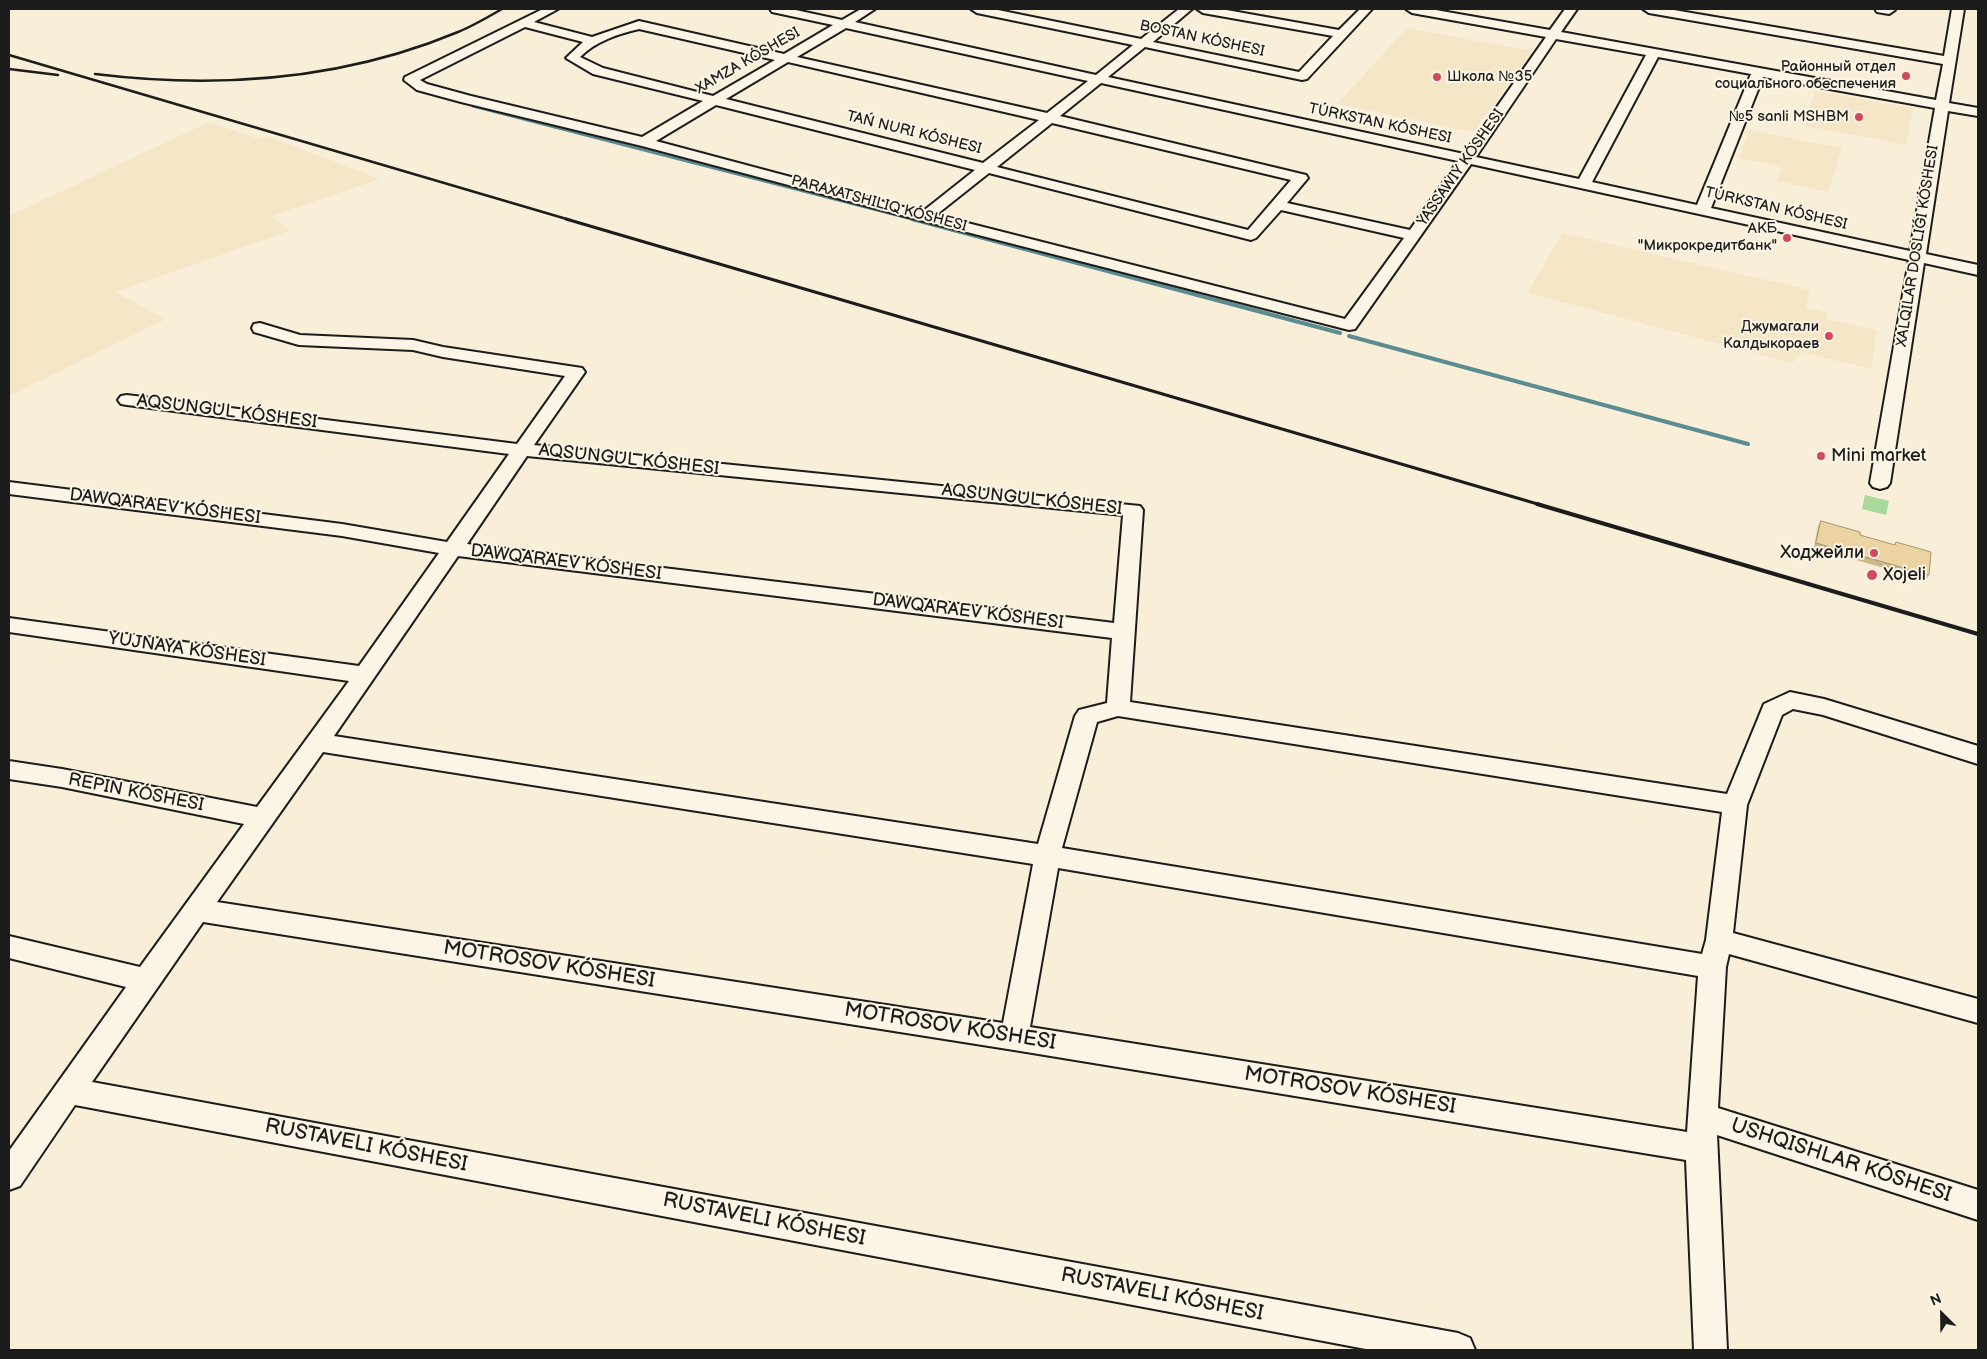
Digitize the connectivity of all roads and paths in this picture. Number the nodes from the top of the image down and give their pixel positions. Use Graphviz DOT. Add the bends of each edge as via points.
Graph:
graph roads {
  1 [pos="552,9"];
  2 [pos="776,9"];
  3 [pos="869,9"];
  4 [pos="978,9"];
  5 [pos="1186,9"];
  6 [pos="1203,9"];
  7 [pos="1366,9"];
  8 [pos="1412,9"];
  9 [pos="1571,9"];
  10 [pos="1649,9"];
  11 [pos="1958,9"];
  12 [pos="1461,13"];
  13 [pos="522,23"];
  14 [pos="844,24"];
  15 [pos="1341,34"];
  16 [pos="1553,34"];
  17 [pos="594,41"];
  18 [pos="1143,43"];
  19 [pos="1654,53"];
  20 [pos="786,58"];
  21 [pos="1949,61"];
  22 [pos="1758,72"];
  23 [pos="1098,79"];
  24 [pos="714,100"];
  25 [pos="1942,105"];
  26 [pos="1978,112"];
  27 [pos="1049,118"];
  28 [pos="644,142"];
  29 [pos="1466,160"];
  30 [pos="988,168"];
  31 [pos="1584,184"];
  32 [pos="1277,205"];
  33 [pos="1703,209"];
  34 [pos="926,217"];
  35 [pos="1414,236"];
  36 [pos="1916,257"];
  37 [pos="1978,270"];
  38 [pos="260,328"];
  39 [pos="127,400"];
  40 [pos="524,450"];
  41 [pos="1880,484"];
  42 [pos="9,488"];
  43 [pos="454,549"];
  44 [pos="9,625"];
  45 [pos="1124,632"];
  46 [pos="365,675"];
  47 [pos="1118,708"];
  48 [pos="318,742"];
  49 [pos="1978,755"];
  50 [pos="9,770"];
  51 [pos="1735,805"];
  52 [pos="263,818"];
  53 [pos="1047,856"];
  54 [pos="198,910"];
  55 [pos="1719,940"];
  56 [pos="9,948"];
  57 [pos="1712,967"];
  58 [pos="146,980"];
  59 [pos="1978,1011"];
  60 [pos="1014,1037"];
  61 [pos="70,1091"];
  62 [pos="1703,1117"];
  63 [pos="1701,1148"];
  64 [pos="9,1176"];
  65 [pos="1978,1205"];
  66 [pos="1713,1349"];
  67 [pos="1458,1350"];
  1 -- 13 [label="street"];
  2 -- 14 [label="street, TÚRKSTAN KÓSHESI"];
  3 -- 14 [label="street, XAMZA KÓSHESI"];
  4 -- 18 [label="street, BOSTAN KÓSHESI"];
  5 -- 18 [label="street"];
  6 -- 15 [label="street, BOSTAN KÓSHESI"];
  7 -- 15 [label="street"];
  8 -- 12 [label="street"];
  9 -- 16 [label="street, YASSAWIY KÓSHESI"];
  10 -- 21 [label="street"];
  11 -- 21 [label="street"];
  12 -- 16 [label="street"];
  13 -- 17 [label="street"];
  13 -- 28 [label="street" via="410,80 422,87"];
  14 -- 20 [label="street, XAMZA KÓSHESI"];
  14 -- 23 [label="street, TÚRKSTAN KÓSHESI"];
  15 -- 18 [label="street, BOSTAN KÓSHESI" via="1302,76"];
  16 -- 19 [label="street"];
  16 -- 29 [label="street, YASSAWIY KÓSHESI"];
  17 -- 20 [label="street" via="639,25"];
  17 -- 24 [label="street" via="572,58 598,71"];
  18 -- 23 [label="street"];
  19 -- 22 [label="street"];
  19 -- 31 [label="street"];
  20 -- 24 [label="street, XAMZA KÓSHESI"];
  20 -- 27 [label="street"];
  21 -- 25 [label="street"];
  22 -- 25 [label="street"];
  22 -- 33 [label="street"];
  23 -- 27 [label="street"];
  23 -- 29 [label="street, TÚRKSTAN KÓSHESI"];
  24 -- 28 [label="street, XAMZA KÓSHESI"];
  24 -- 30 [label="street"];
  25 -- 26 [label="street"];
  25 -- 36 [label="street"];
  27 -- 30 [label="street"];
  27 -- 32 [label="street" via="1301,178"];
  28 -- 34 [label="street"];
  29 -- 31 [label="street, TÚRKSTAN KÓSHESI"];
  29 -- 35 [label="street, YASSAWIY KÓSHESI"];
  30 -- 32 [label="street" via="1251,235"];
  30 -- 34 [label="street"];
  31 -- 33 [label="street, TÚRKSTAN KÓSHESI"];
  32 -- 35 [label="street"];
  33 -- 36 [label="street, TÚRKSTAN KÓSHESI"];
  34 -- 35 [label="street, YASSAWIY KÓSHESI" via="1349,325"];
  36 -- 37 [label="street, TÚRKSTAN KÓSHESI"];
  36 -- 41 [label="street"];
  38 -- 40 [label="street" via="298,340 413,345 576,372"];
  39 -- 40 [label="street, AQSUNGUL KÓSHESI"];
  40 -- 43 [label="street"];
  40 -- 45 [label="street, AQSUNGUL KÓSHESI" via="1133,510"];
  42 -- 43 [label="street, DAWQARAEV KÓSHESI" via="342,530"];
  43 -- 45 [label="street, DAWQARAEV KÓSHESI"];
  43 -- 46 [label="street"];
  44 -- 46 [label="street, YUJNAYA KÓSHESI"];
  45 -- 47 [label="street"];
  46 -- 48 [label="street"];
  47 -- 51 [label="street"];
  47 -- 53 [label="street" via="1087,716"];
  48 -- 52 [label="street"];
  48 -- 53 [label="street"];
  49 -- 51 [label="street" via="1824,707 1790,700 1772,710"];
  50 -- 52 [label="street, REPIN KÓSHESI"];
  51 -- 55 [label="street"];
  52 -- 54 [label="street"];
  53 -- 57 [label="street"];
  53 -- 60 [label="street"];
  54 -- 58 [label="street"];
  54 -- 60 [label="street, MOTROSOV KÓSHESI"];
  55 -- 57 [label="street"];
  55 -- 59 [label="street"];
  56 -- 58 [label="street"];
  57 -- 62 [label="street"];
  58 -- 61 [label="street"];
  60 -- 63 [label="street, MOTROSOV KÓSHESI"];
  61 -- 64 [label="street"];
  61 -- 67 [label="street, RUSTAVELI KÓSHESI"];
  62 -- 63 [label="street"];
  62 -- 65 [label="street, USHQISHLAR KÓSHESI"];
  63 -- 66 [label="street"];
}
